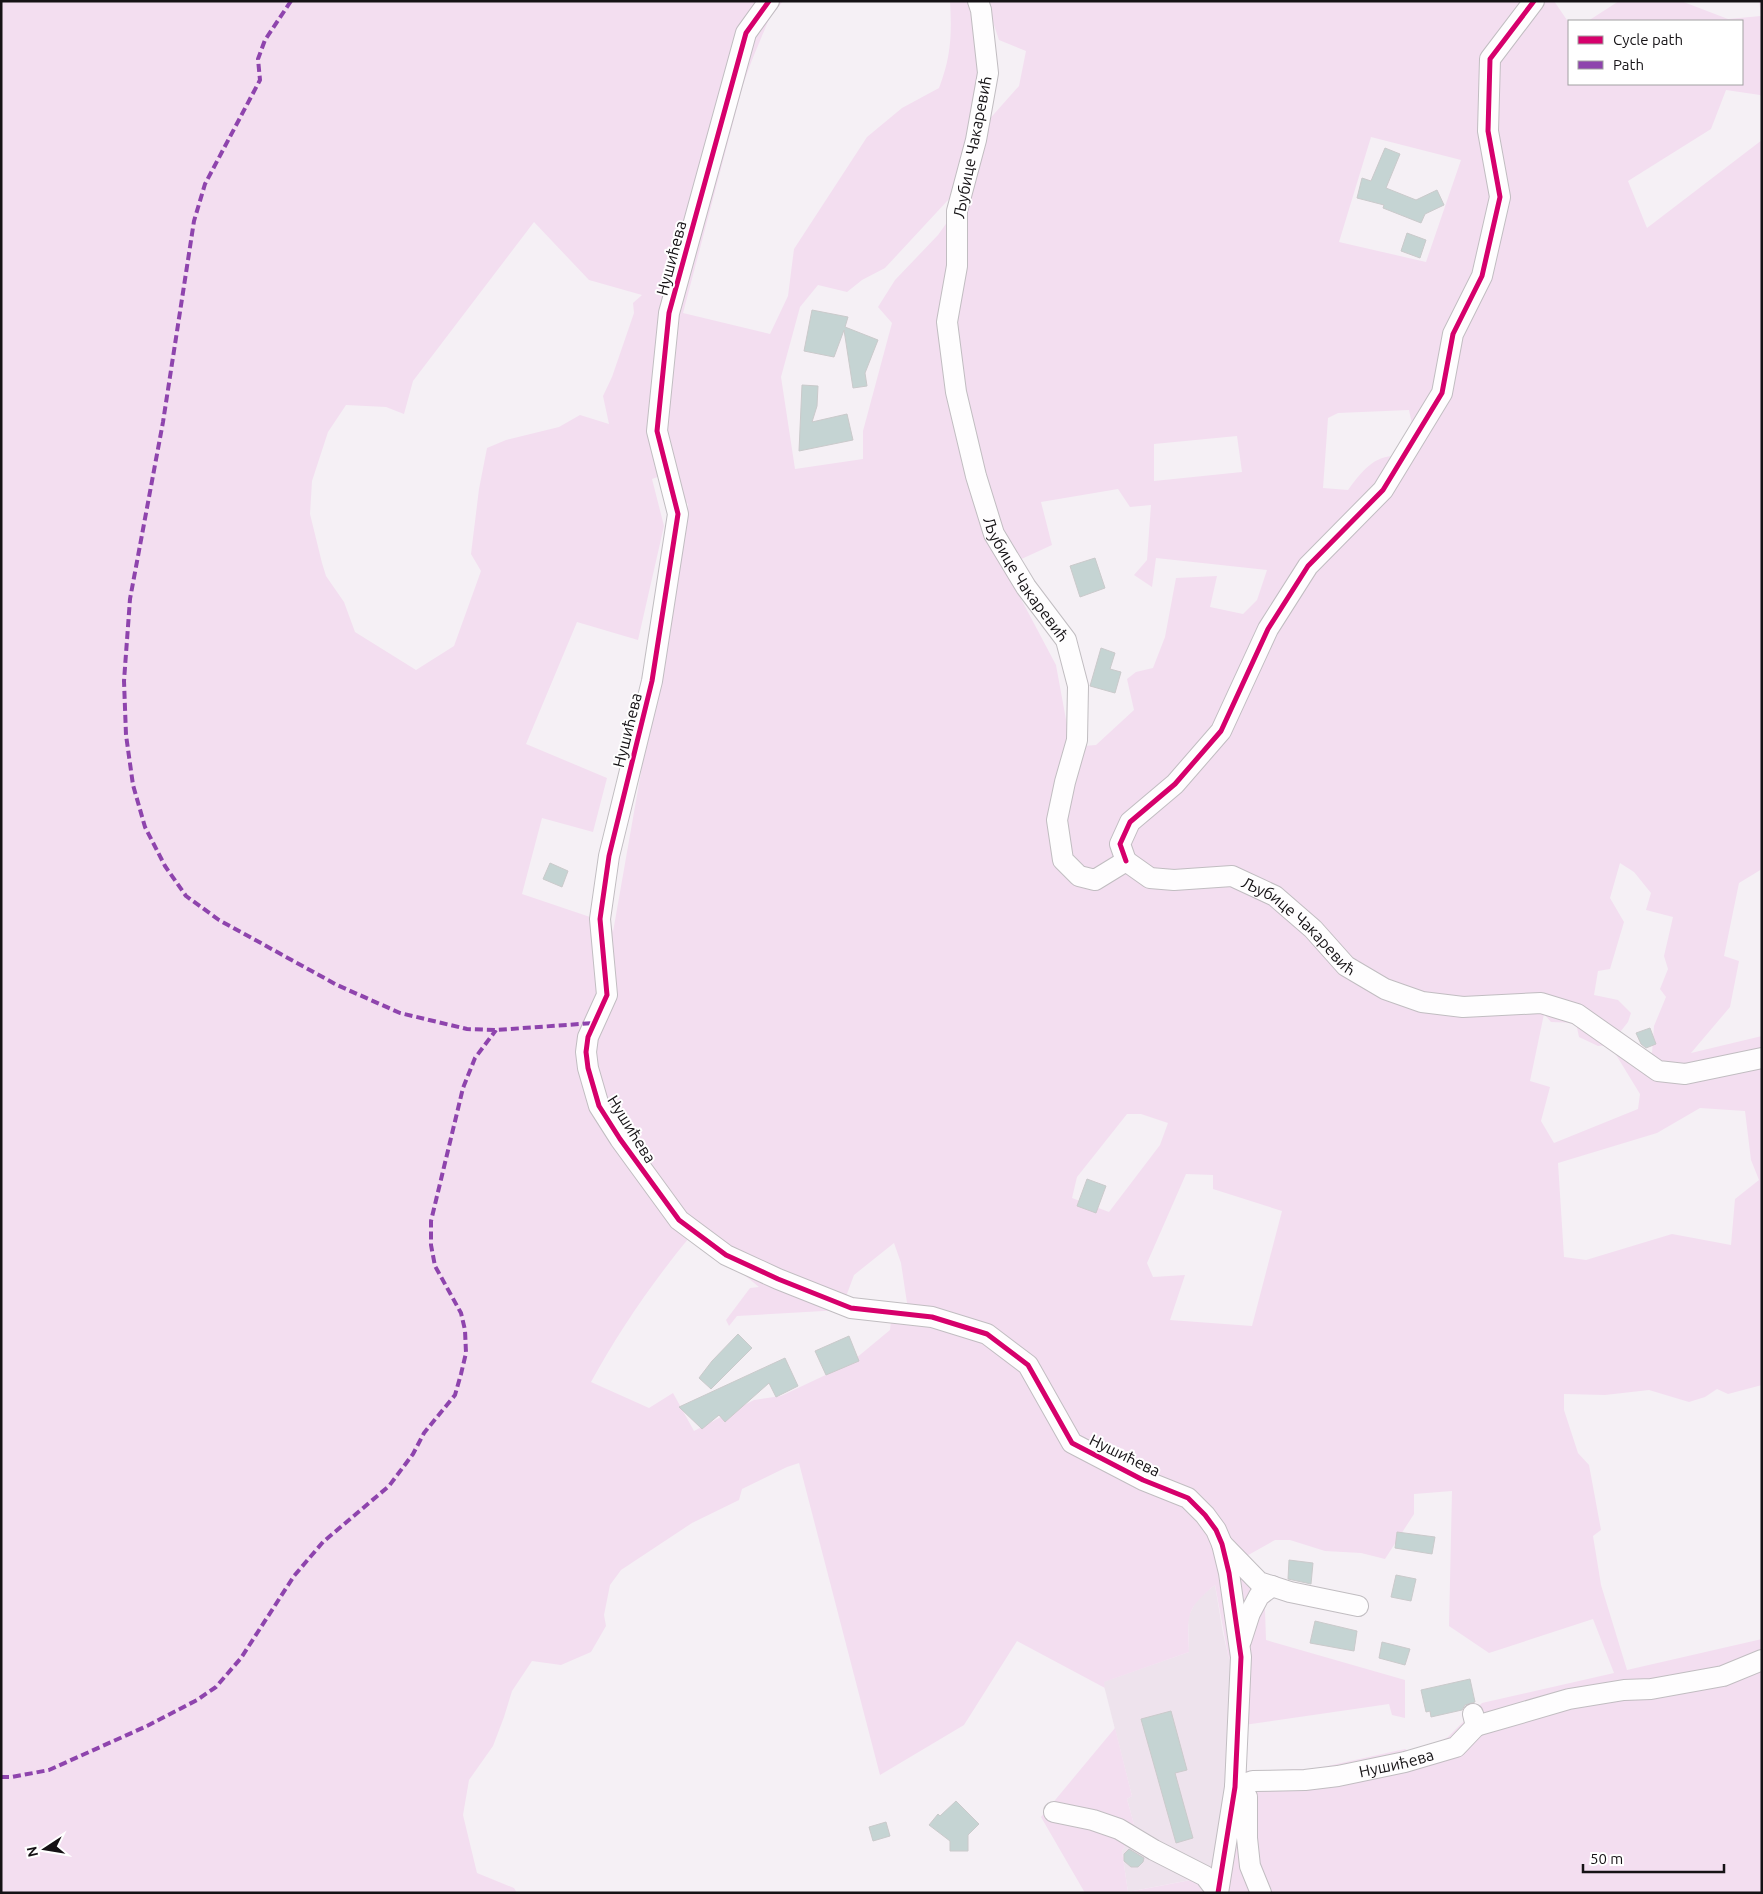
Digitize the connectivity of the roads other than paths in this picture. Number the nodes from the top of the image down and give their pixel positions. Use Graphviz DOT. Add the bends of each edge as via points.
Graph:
graph roads {
  1 [pos="769,1"];
  2 [pos="978,1"];
  3 [pos="1534,1"];
  4 [pos="1126,861"];
  5 [pos="1762,1058"];
  6 [pos="1222,1544"];
  7 [pos="1272,1586"];
  8 [pos="1358,1606"];
  9 [pos="1239,1647"];
  10 [pos="1762,1660"];
  11 [pos="1235,1787"];
  12 [pos="1054,1812"];
  13 [pos="1218,1893"];
  14 [pos="1261,1893"];
  1 -- 6 [label="street, Нушићева" via="746,33 670,313 657,431 678,514 652,681 608,856 600,919 606,995 588,1037 586,1052 600,1106 679,1220 726,1255 851,1308 932,1317 987,1334 1028,1365 1072,1442 1143,1480 1188,1498 1205,1515"];
  2 -- 4 [label="street, Љубице Чакаревић" via="988,73 976,140 957,211 957,266 947,322 956,392 994,534 1026,587 1066,640 1078,686 1077,740 1058,820 1063,860 1079,876 1095,880"];
  3 -- 4 [label="street" via="1490,59 1488,131 1500,197 1482,276 1453,334 1442,394 1383,490 1308,566 1268,629 1221,731 1174,784 1130,822 1120,844"];
  4 -- 5 [label="street, Љубице Чакаревић" via="1150,878 1174,880 1232,876 1275,896 1313,929 1346,966 1385,989 1422,1002 1463,1007 1541,1002 1577,1014 1658,1071 1685,1074"];
  6 -- 7 [label="street, Нушићева" via="1260,1582"];
  6 -- 9 [label="street, Нушићева"];
  7 -- 8 [label="street, Нушићева"];
  7 -- 9 [label="street, Нушићева" via="1254,1604"];
  9 -- 11 [label="street, Нушићева"];
  10 -- 11 [label="street, Нушићева" via="1723,1676 1569,1699 1475,1720 1456,1747 1405,1762 1305,1780 1253,1780"];
  11 -- 13 [label="street, Нушићева"];
  11 -- 14 [label="street" via="1246,1796 1250,1866"];
  12 -- 13 [label="street, Нушићева" via="1119,1829 1205,1876"];
}
